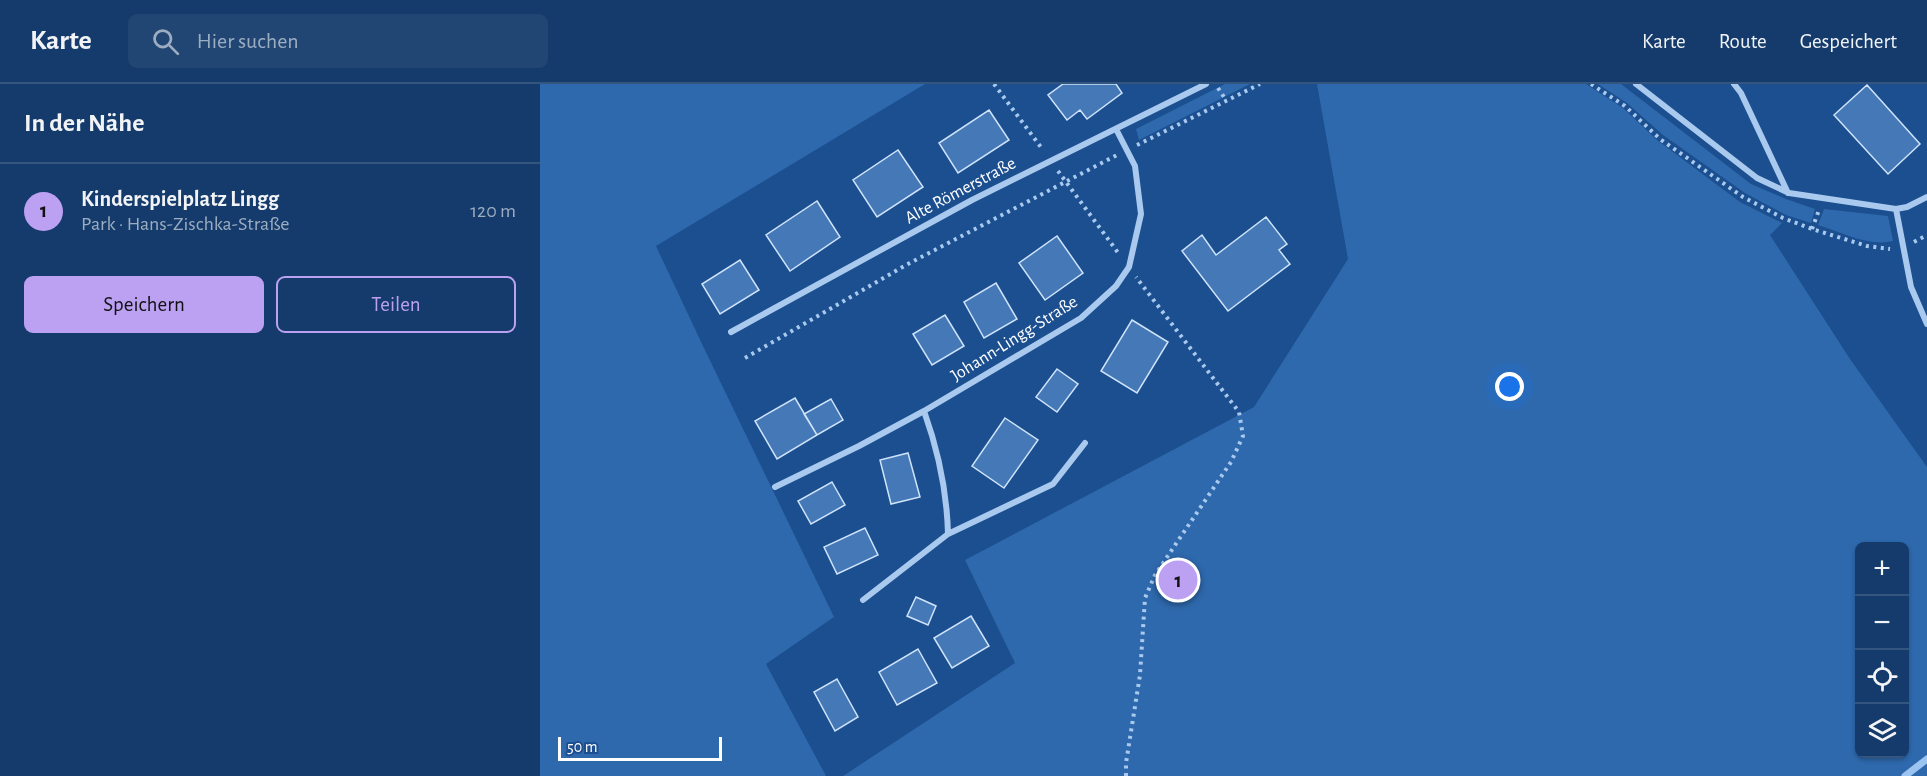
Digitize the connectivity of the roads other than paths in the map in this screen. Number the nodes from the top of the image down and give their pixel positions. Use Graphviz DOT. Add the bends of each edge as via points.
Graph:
graph roads {
  1 [pos="1206,84"];
  2 [pos="1636,84"];
  3 [pos="1734,84"];
  4 [pos="1116,129"];
  5 [pos="1789,194"];
  6 [pos="1927,197"];
  7 [pos="1896,209"];
  8 [pos="1927,324"];
  9 [pos="731,332"];
  10 [pos="924,411"];
  11 [pos="1085,443"];
  12 [pos="775,487"];
  13 [pos="948,534"];
  14 [pos="863,600"];
  1 -- 4 [label="street, Alte Römerstraße"];
  2 -- 5 [label="street" via="1757,178"];
  3 -- 5 [label="street"];
  4 -- 9 [label="street, Alte Römerstraße" via="952,210"];
  4 -- 10 [label="street, Johann-Lingg-Straße" via="1135,166 1141,214 1129,267 1116,286 1081,318"];
  5 -- 7 [label="street"];
  6 -- 7 [label="street"];
  7 -- 8 [label="street" via="1911,287"];
  10 -- 12 [label="street, Johann-Lingg-Straße"];
  10 -- 13 [label="street" via="934,439"];
  11 -- 13 [label="street" via="1053,484"];
  13 -- 14 [label="street"];
}
